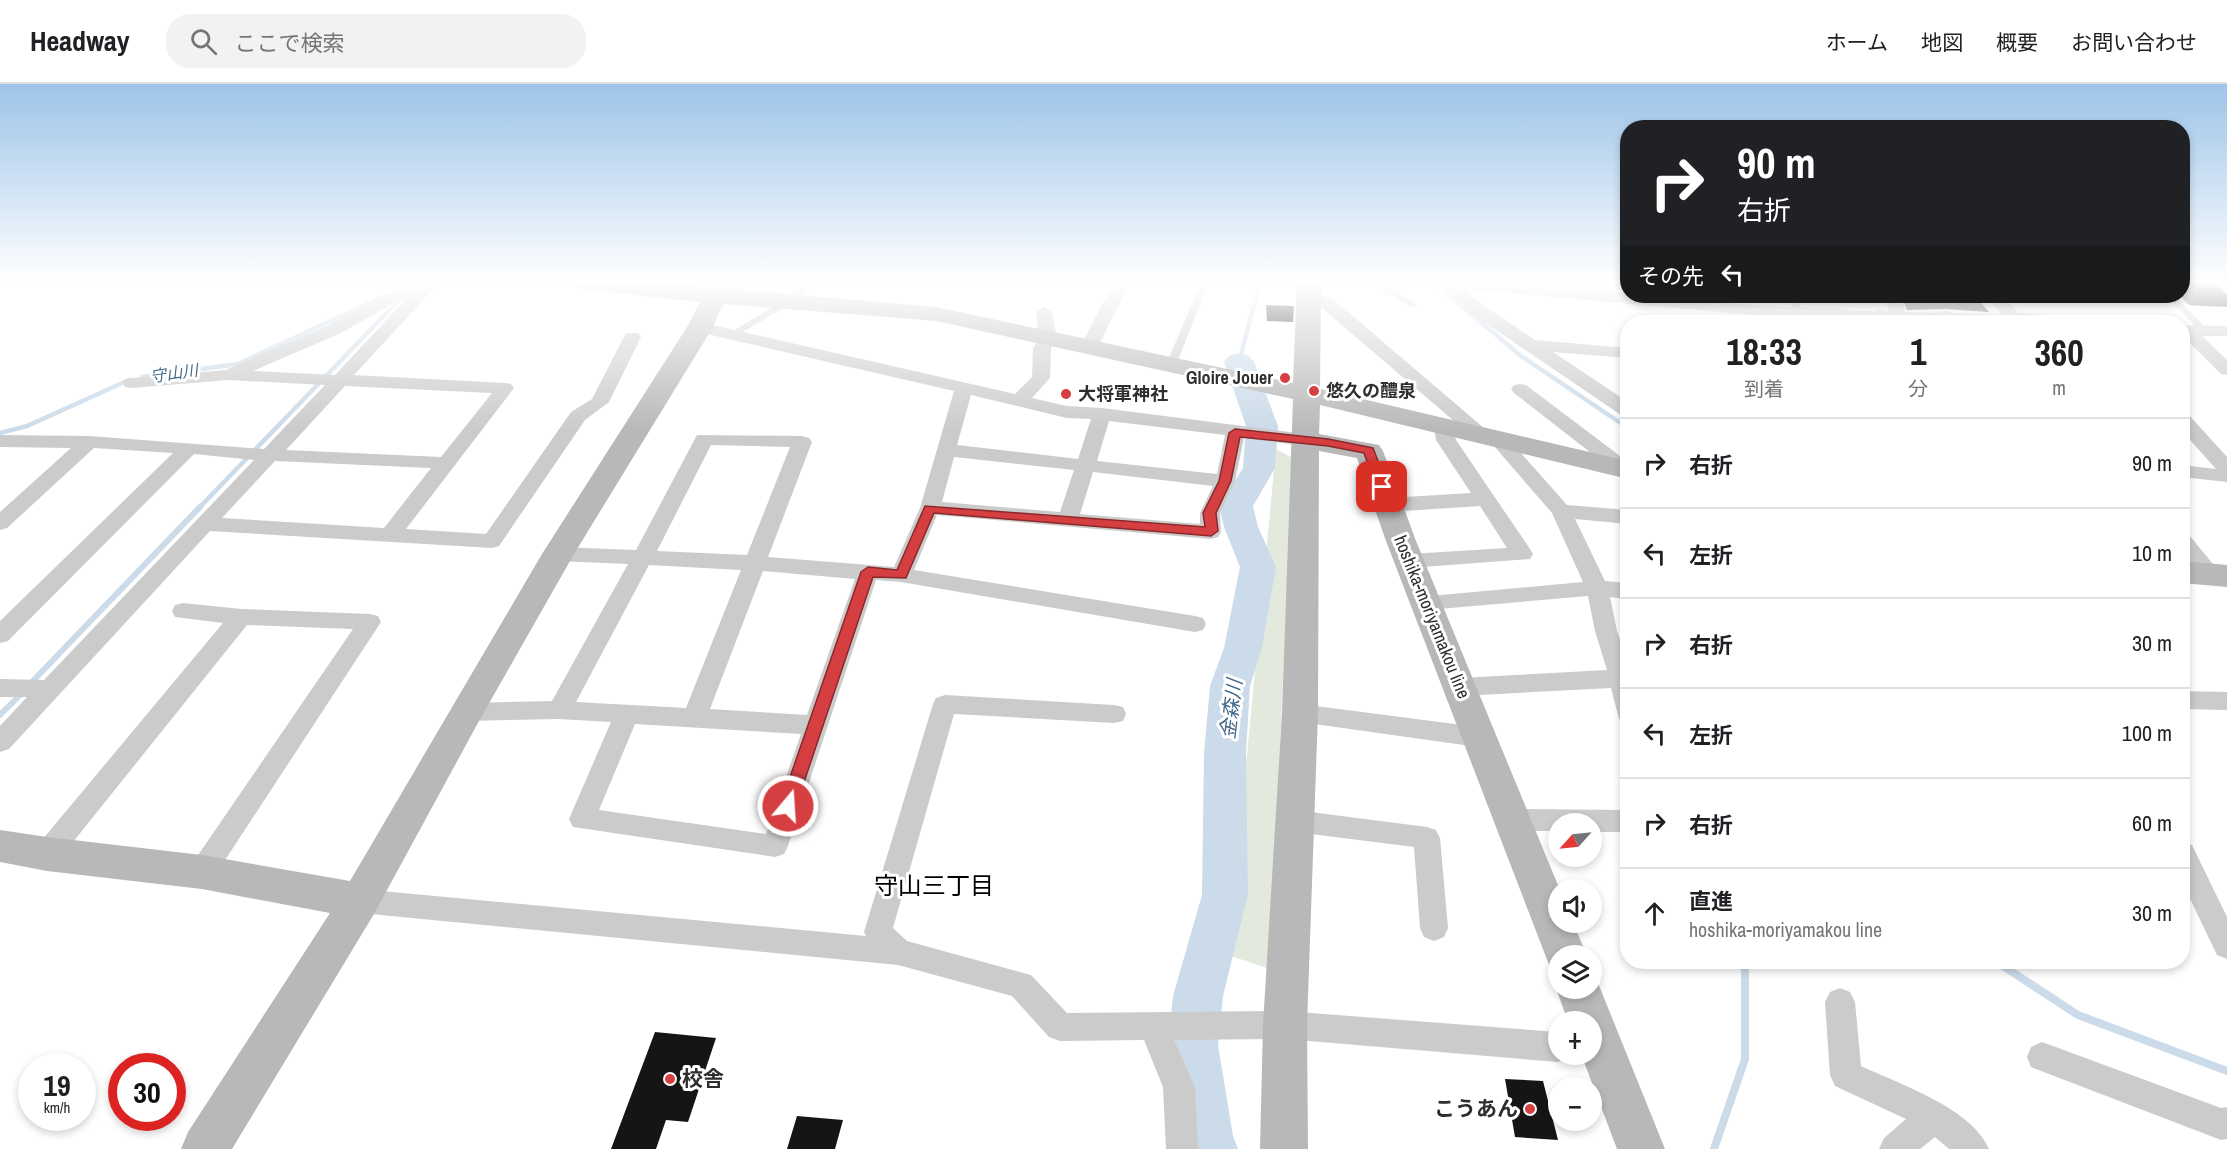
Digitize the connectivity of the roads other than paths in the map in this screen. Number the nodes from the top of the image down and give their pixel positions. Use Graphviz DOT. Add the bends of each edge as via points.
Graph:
graph roads {
  1 [pos="329,332"];
  2 [pos="385,332"];
  3 [pos="707,332"];
  4 [pos="762,332"];
  5 [pos="1019,332"];
  6 [pos="1047,332"];
  7 [pos="1097,332"];
  8 [pos="1189,332"];
  9 [pos="1307,332"];
  10 [pos="1362,332"];
  11 [pos="1510,332"];
  12 [pos="2193,332"];
  13 [pos="632,337"];
  14 [pos="1048,338"];
  15 [pos="1529,345"];
  16 [pos="1089,347"];
  17 [pos="1620,351"];
  18 [pos="1178,366"];
  19 [pos="2227,370"];
  20 [pos="229,375"];
  21 [pos="339,381"];
  22 [pos="131,383"];
  23 [pos="964,388"];
  24 [pos="1520,389"];
  25 [pos="1305,393"];
  26 [pos="1018,402"];
  27 [pos="1620,405"];
  28 [pos="1102,414"];
  29 [pos="1443,426"];
  30 [pos="2190,428"];
  31 [pos="1235,433"];
  32 [pos="1490,436"];
  33 [pos="1305,440"];
  34 [pos="0,441"];
  35 [pos="89,442"];
  36 [pos="189,448"];
  37 [pos="946,450"];
  38 [pos="269,456"];
  39 [pos="444,463"];
  40 [pos="1086,465"];
  41 [pos="1620,465"];
  42 [pos="1620,468"];
  43 [pos="2227,469"];
  44 [pos="2190,472"];
  45 [pos="2227,476"];
  46 [pos="1225,481"];
  47 [pos="1485,499"];
  48 [pos="1388,505"];
  49 [pos="930,508"];
  50 [pos="1561,511"];
  51 [pos="1620,516"];
  52 [pos="1067,521"];
  53 [pos="0,523"];
  54 [pos="205,524"];
  55 [pos="389,536"];
  56 [pos="2190,551"];
  57 [pos="558,554"];
  58 [pos="642,559"];
  59 [pos="1410,561"];
  60 [pos="757,562"];
  61 [pos="868,572"];
  62 [pos="901,575"];
  63 [pos="2212,580"];
  64 [pos="1597,588"];
  65 [pos="1620,590"];
  66 [pos="1427,602"];
  67 [pos="183,611"];
  68 [pos="241,617"];
  69 [pos="1195,624"];
  70 [pos="0,635"];
  71 [pos="1620,668"];
  72 [pos="1620,678"];
  73 [pos="1460,687"];
  74 [pos="0,688"];
  75 [pos="50,689"];
  76 [pos="2190,700"];
  77 [pos="2227,701"];
  78 [pos="559,710"];
  79 [pos="466,712"];
  80 [pos="1300,713"];
  81 [pos="627,714"];
  82 [pos="1114,714"];
  83 [pos="695,717"];
  84 [pos="815,725"];
  85 [pos="1478,737"];
  86 [pos="0,742"];
  87 [pos="1513,820"];
  88 [pos="1295,821"];
  89 [pos="1620,821"];
  90 [pos="0,846"];
  91 [pos="47,854"];
  92 [pos="2190,870"];
  93 [pos="202,872"];
  94 [pos="360,901"];
  95 [pos="1434,928"];
  96 [pos="1562,945"];
  97 [pos="2227,946"];
  98 [pos="898,952"];
  99 [pos="1840,1002"];
  100 [pos="1285,1025"];
  101 [pos="1153,1026"];
  102 [pos="1548,1036"];
  103 [pos="2042,1057"];
  104 [pos="1600,1065"];
  105 [pos="1935,1116"];
  106 [pos="2227,1123"];
  107 [pos="205,1149"];
  108 [pos="1182,1149"];
  109 [pos="1284,1149"];
  110 [pos="1641,1149"];
  111 [pos="1895,1149"];
  112 [pos="1973,1149"];
  1 -- 20 [label="street"];
  2 -- 21 [label="street"];
  3 -- 57 [label="street"];
  4 -- 23 [label="street"];
  5 -- 14 [label="street"];
  6 -- 14 [label="street"];
  7 -- 16 [label="street"];
  8 -- 18 [label="lane"];
  9 -- 25 [label="street"];
  10 -- 32 [label="street"];
  11 -- 15 [label="street"];
  12 -- 19 [label="street"];
  13 -- 55 [label="street" via="600,402 578,416 492,541"];
  14 -- 16 [label="street"];
  14 -- 26 [label="street" via="1042,348 1041,378"];
  15 -- 17 [label="street"];
  15 -- 27 [label="street"];
  16 -- 18 [label="street"];
  18 -- 25 [label="street"];
  20 -- 21 [label="street"];
  20 -- 22 [label="street"];
  21 -- 38 [label="street"];
  21 -- 39 [label="street" via="505,388"];
  23 -- 26 [label="street"];
  23 -- 37 [label="street"];
  24 -- 41 [label="street"];
  25 -- 29 [label="street"];
  25 -- 33 [label="street"];
  26 -- 28 [label="street"];
  28 -- 31 [label="street"];
  28 -- 40 [label="street"];
  29 -- 32 [label="street"];
  29 -- 47 [label="street" via="1446,440"];
  30 -- 43 [label="street"];
  31 -- 33 [label="street"];
  31 -- 46 [label="street"];
  32 -- 42 [label="street"];
  32 -- 50 [label="street"];
  33 -- 48 [label="street, hoshika-moriyamakou line" via="1369,451"];
  33 -- 80 [label="street"];
  34 -- 35 [label="street"];
  35 -- 36 [label="street"];
  35 -- 53 [label="street"];
  36 -- 38 [label="street"];
  36 -- 70 [label="street"];
  37 -- 40 [label="street"];
  37 -- 49 [label="street"];
  38 -- 39 [label="street"];
  38 -- 54 [label="street"];
  39 -- 55 [label="street"];
  40 -- 46 [label="street"];
  40 -- 52 [label="street"];
  44 -- 45 [label="street"];
  46 -- 52 [label="street" via="1210,513 1211,531"];
  47 -- 48 [label="street"];
  47 -- 59 [label="street" via="1522,554"];
  48 -- 59 [label="street, hoshika-moriyamakou line"];
  49 -- 52 [label="street"];
  49 -- 62 [label="street"];
  50 -- 51 [label="street"];
  50 -- 64 [label="street"];
  54 -- 55 [label="street"];
  54 -- 75 [label="street"];
  56 -- 63 [label="street"];
  57 -- 58 [label="street"];
  57 -- 79 [label="street"];
  58 -- 60 [label="street"];
  58 -- 60 [label="street" via="704,439 802,442"];
  58 -- 78 [label="street"];
  59 -- 66 [label="street, hoshika-moriyamakou line"];
  60 -- 61 [label="street"];
  60 -- 83 [label="street"];
  61 -- 62 [label="street"];
  61 -- 84 [label="street"];
  62 -- 69 [label="street"];
  64 -- 65 [label="street"];
  64 -- 66 [label="street"];
  64 -- 71 [label="street" via="1606,631"];
  66 -- 73 [label="street, hoshika-moriyamakou line"];
  67 -- 68 [label="street"];
  68 -- 91 [label="street"];
  68 -- 93 [label="street" via="370,622"];
  72 -- 73 [label="street"];
  73 -- 85 [label="street, hoshika-moriyamakou line"];
  74 -- 75 [label="street"];
  75 -- 86 [label="street"];
  76 -- 77 [label="street"];
  78 -- 79 [label="street"];
  78 -- 81 [label="street"];
  79 -- 94 [label="street"];
  80 -- 85 [label="street"];
  80 -- 88 [label="street"];
  81 -- 83 [label="street"];
  81 -- 84 [label="street" via="582,819 775,846"];
  82 -- 98 [label="street" via="945,704 878,932"];
  83 -- 84 [label="street"];
  85 -- 87 [label="street, hoshika-moriyamakou line"];
  87 -- 89 [label="street"];
  87 -- 96 [label="street, hoshika-moriyamakou line"];
  88 -- 95 [label="street" via="1427,838"];
  88 -- 100 [label="street"];
  90 -- 91 [label="street"];
  91 -- 93 [label="street"];
  92 -- 97 [label="street"];
  93 -- 94 [label="street"];
  94 -- 98 [label="street"];
  94 -- 107 [label="street"];
  98 -- 101 [label="street" via="1021,985 1060,1027"];
  99 -- 105 [label="street" via="1846,1074"];
  100 -- 101 [label="street"];
  100 -- 102 [label="street"];
  100 -- 109 [label="street"];
  101 -- 108 [label="street" via="1179,1087"];
  103 -- 106 [label="street"];
  104 -- 110 [label="street"];
  105 -- 111 [label="street"];
  105 -- 112 [label="street"];
}
